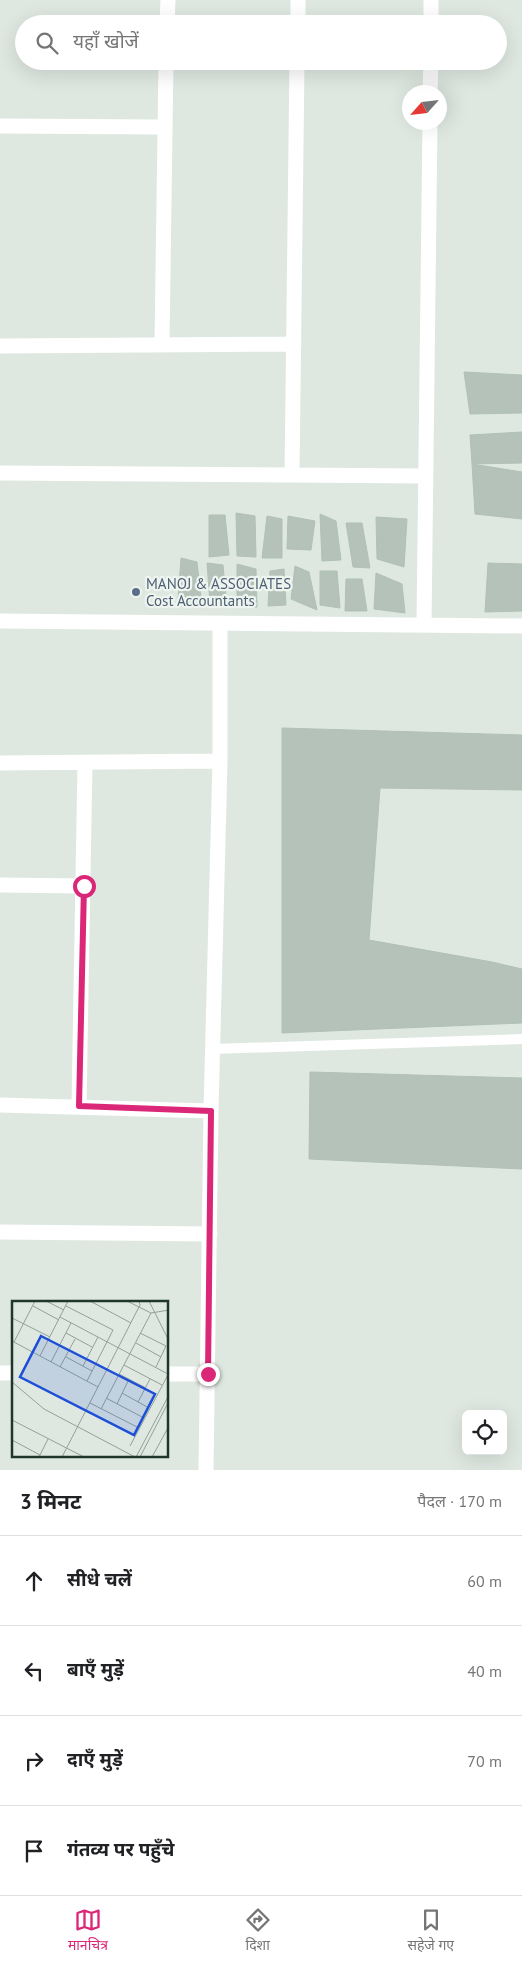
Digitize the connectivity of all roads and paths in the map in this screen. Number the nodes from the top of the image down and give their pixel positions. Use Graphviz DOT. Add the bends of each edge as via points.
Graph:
graph roads {
  1 [pos="168,0"];
  2 [pos="298,0"];
  3 [pos="431,0"];
  4 [pos="167,15"];
  5 [pos="298,15"];
  6 [pos="431,15"];
  7 [pos="166,70"];
  8 [pos="297,70"];
  9 [pos="430,70"];
  10 [pos="430,85"];
  11 [pos="0,126"];
  12 [pos="164,127"];
  13 [pos="430,130"];
  14 [pos="162,344"];
  15 [pos="294,344"];
  16 [pos="0,346"];
  17 [pos="0,474"];
  18 [pos="292,475"];
  19 [pos="426,476"];
  20 [pos="0,621"];
  21 [pos="220,623"];
  22 [pos="424,625"];
  23 [pos="522,626"];
  24 [pos="220,761"];
  25 [pos="0,763"];
  26 [pos="85,763"];
  27 [pos="0,885"];
  28 [pos="84,886"];
  29 [pos="522,1039"];
  30 [pos="213,1049"];
  31 [pos="0,1105"];
  32 [pos="79,1106"];
  33 [pos="211,1111"];
  34 [pos="0,1232"];
  35 [pos="210,1234"];
  36 [pos="169,1374"];
  37 [pos="208,1374"];
  38 [pos="206,1470"];
  1 -- 4 [label="street"];
  2 -- 5 [label="street"];
  3 -- 6 [label="street"];
  7 -- 12 [label="street"];
  8 -- 15 [label="street"];
  9 -- 10 [label="street"];
  11 -- 12 [label="street"];
  12 -- 14 [label="street"];
  13 -- 19 [label="street"];
  14 -- 15 [label="street"];
  14 -- 16 [label="street"];
  15 -- 18 [label="street"];
  17 -- 18 [label="street"];
  18 -- 19 [label="street"];
  19 -- 22 [label="street"];
  20 -- 21 [label="street"];
  21 -- 22 [label="street"];
  21 -- 24 [label="street"];
  22 -- 23 [label="street"];
  24 -- 26 [label="street"];
  24 -- 30 [label="street"];
  25 -- 26 [label="street"];
  26 -- 28 [label="street"];
  27 -- 28 [label="street"];
  28 -- 32 [label="street"];
  29 -- 30 [label="lane"];
  30 -- 33 [label="street"];
  31 -- 32 [label="street"];
  32 -- 33 [label="street"];
  33 -- 35 [label="street"];
  34 -- 35 [label="street"];
  35 -- 37 [label="street"];
  36 -- 37 [label="street"];
  37 -- 38 [label="street"];
}
